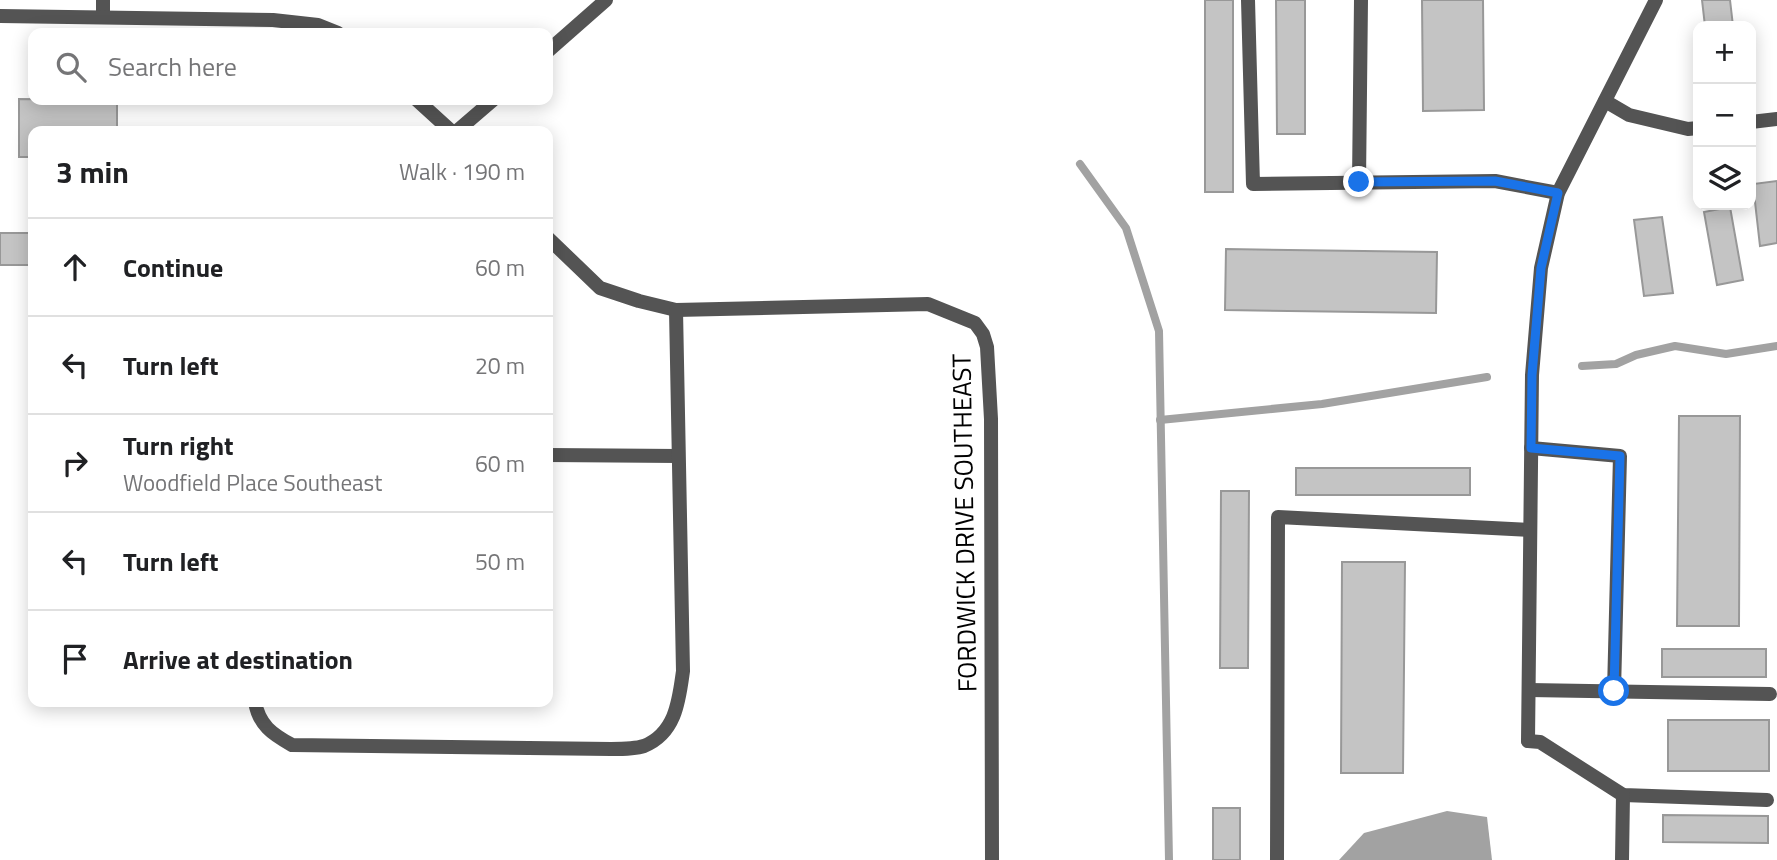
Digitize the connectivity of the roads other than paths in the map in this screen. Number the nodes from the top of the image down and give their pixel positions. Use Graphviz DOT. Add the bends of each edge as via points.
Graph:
graph roads {
  1 [pos="49,0"];
  2 [pos="103,0"];
  3 [pos="606,0"];
  4 [pos="1248,0"];
  5 [pos="1361,0"];
  6 [pos="1656,0"];
  7 [pos="49,15"];
  8 [pos="0,16"];
  9 [pos="103,17"];
  10 [pos="326,28"];
  11 [pos="553,47"];
  12 [pos="1605,101"];
  13 [pos="423,105"];
  14 [pos="487,105"];
  15 [pos="1777,119"];
  16 [pos="1756,121"];
  17 [pos="446,126"];
  18 [pos="463,126"];
  19 [pos="1693,128"];
  20 [pos="1359,182"];
  21 [pos="1558,193"];
  22 [pos="553,243"];
  23 [pos="676,310"];
  24 [pos="1531,448"];
  25 [pos="553,455"];
  26 [pos="678,456"];
  27 [pos="1530,530"];
  28 [pos="1529,690"];
  29 [pos="1614,691"];
  30 [pos="1770,694"];
  31 [pos="257,707"];
  32 [pos="1623,795"];
  33 [pos="1767,800"];
  34 [pos="992,860"];
  35 [pos="1276,860"];
  36 [pos="1622,860"];
  1 -- 7 [label="street"];
  2 -- 9 [label="street"];
  3 -- 11 [label="street"];
  4 -- 20 [label="street" via="1253,184"];
  5 -- 20 [label="street"];
  6 -- 12 [label="street"];
  7 -- 8 [label="street"];
  7 -- 9 [label="street"];
  9 -- 10 [label="street" via="273,20"];
  12 -- 19 [label="street" via="1629,115"];
  12 -- 21 [label="street"];
  13 -- 17 [label="street"];
  14 -- 18 [label="street"];
  15 -- 16 [label="street"];
  20 -- 21 [label="street" via="1495,181"];
  21 -- 24 [label="street" via="1541,268"];
  22 -- 23 [label="street, FORDWICK DRIVE SOUTHEAST" via="600,288"];
  23 -- 26 [label="street"];
  23 -- 34 [label="street, FORDWICK DRIVE SOUTHEAST" via="928,304 975,323 983,334 990,419"];
  24 -- 27 [label="street"];
  24 -- 29 [label="street" via="1620,456"];
  25 -- 26 [label="street"];
  26 -- 31 [label="street" via="683,671 678,709 662,735 643,746 611,750 292,745 269,732"];
  27 -- 28 [label="street"];
  27 -- 35 [label="street" via="1278,517"];
  28 -- 29 [label="street"];
  28 -- 32 [label="street" via="1528,741 1540,742"];
  29 -- 30 [label="street"];
  32 -- 33 [label="street"];
  32 -- 36 [label="street"];
}
